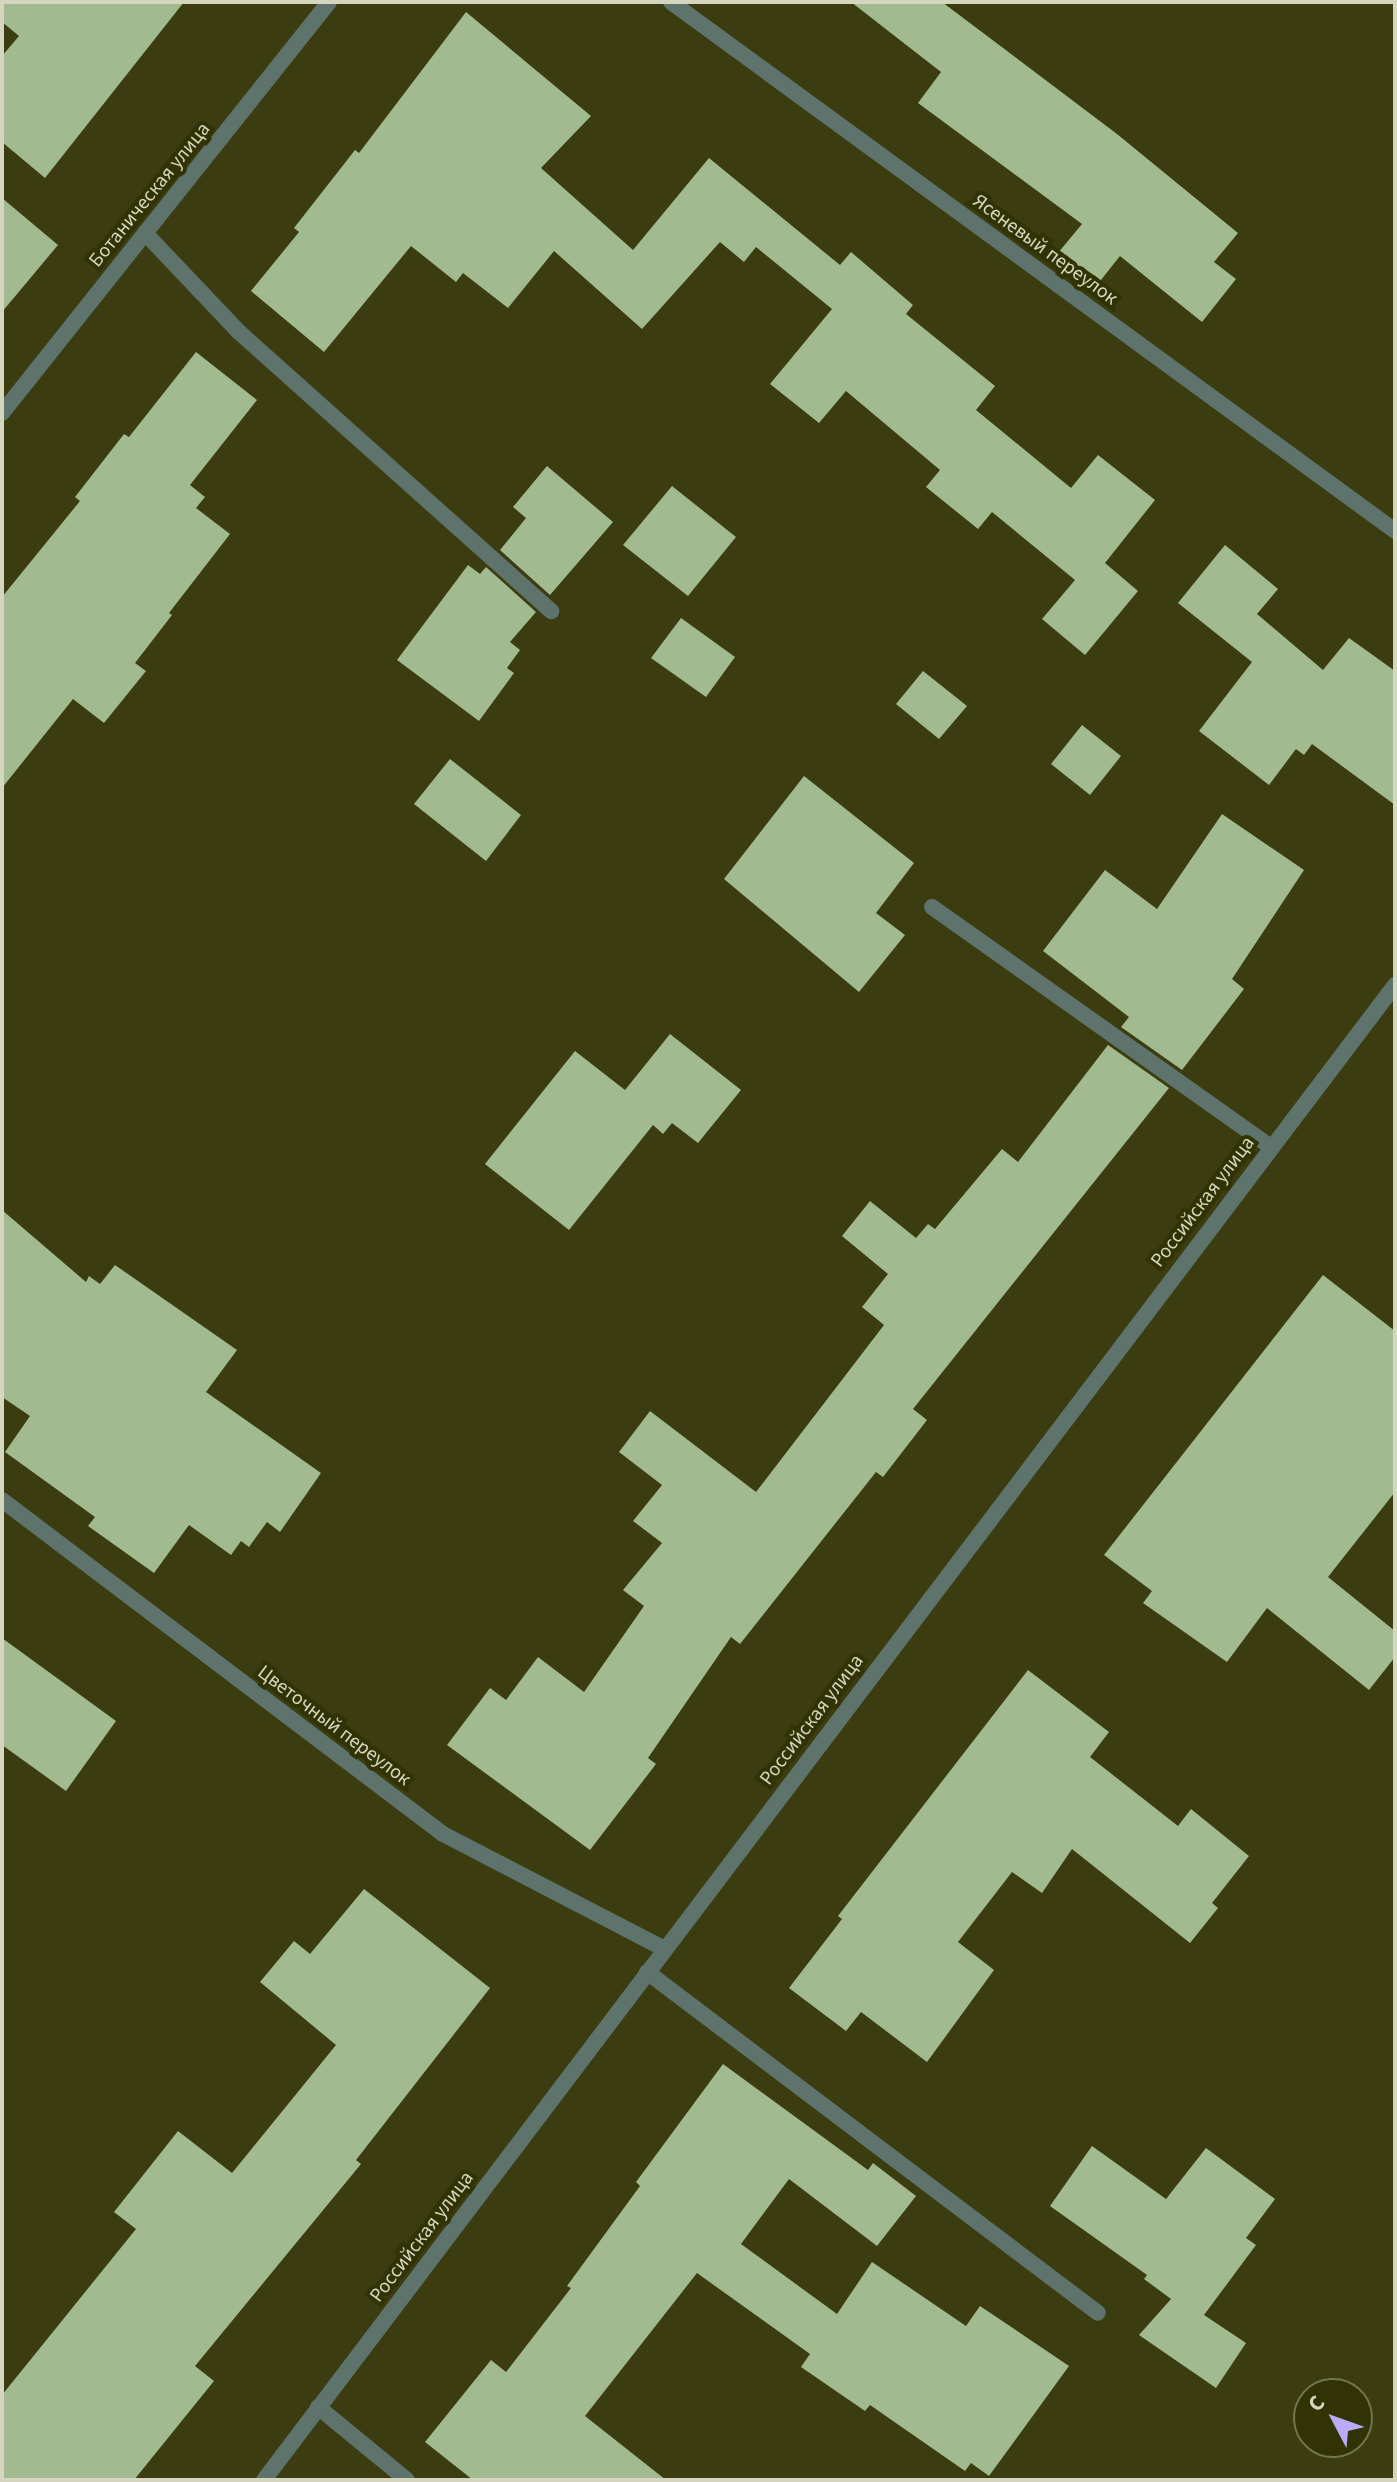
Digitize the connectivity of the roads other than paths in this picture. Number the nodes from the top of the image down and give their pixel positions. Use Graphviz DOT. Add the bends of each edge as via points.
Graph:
graph roads {
  1 [pos="329,2"];
  2 [pos="671,2"];
  3 [pos="145,233"];
  4 [pos="2,413"];
  5 [pos="1395,531"];
  6 [pos="551,611"];
  7 [pos="932,907"];
  8 [pos="1395,985"];
  9 [pos="1270,1146"];
  10 [pos="2,1500"];
  11 [pos="665,1949"];
  12 [pos="647,1972"];
  13 [pos="1098,2313"];
  14 [pos="318,2407"];
  15 [pos="264,2480"];
  16 [pos="407,2480"];
  1 -- 3 [label="street, Ботаническая улица"];
  2 -- 5 [label="street, Ясеневый переулок"];
  3 -- 4 [label="street, Ботаническая улица"];
  3 -- 6 [label="street" via="239,332"];
  7 -- 9 [label="street"];
  8 -- 9 [label="street, Российская улица"];
  9 -- 11 [label="street, Российская улица"];
  10 -- 11 [label="street, Цветочный переулок" via="443,1834"];
  11 -- 12 [label="street, Российская улица"];
  12 -- 13 [label="street"];
  12 -- 14 [label="street, Российская улица"];
  14 -- 15 [label="street, Российская улица"];
  14 -- 16 [label="street"];
}
